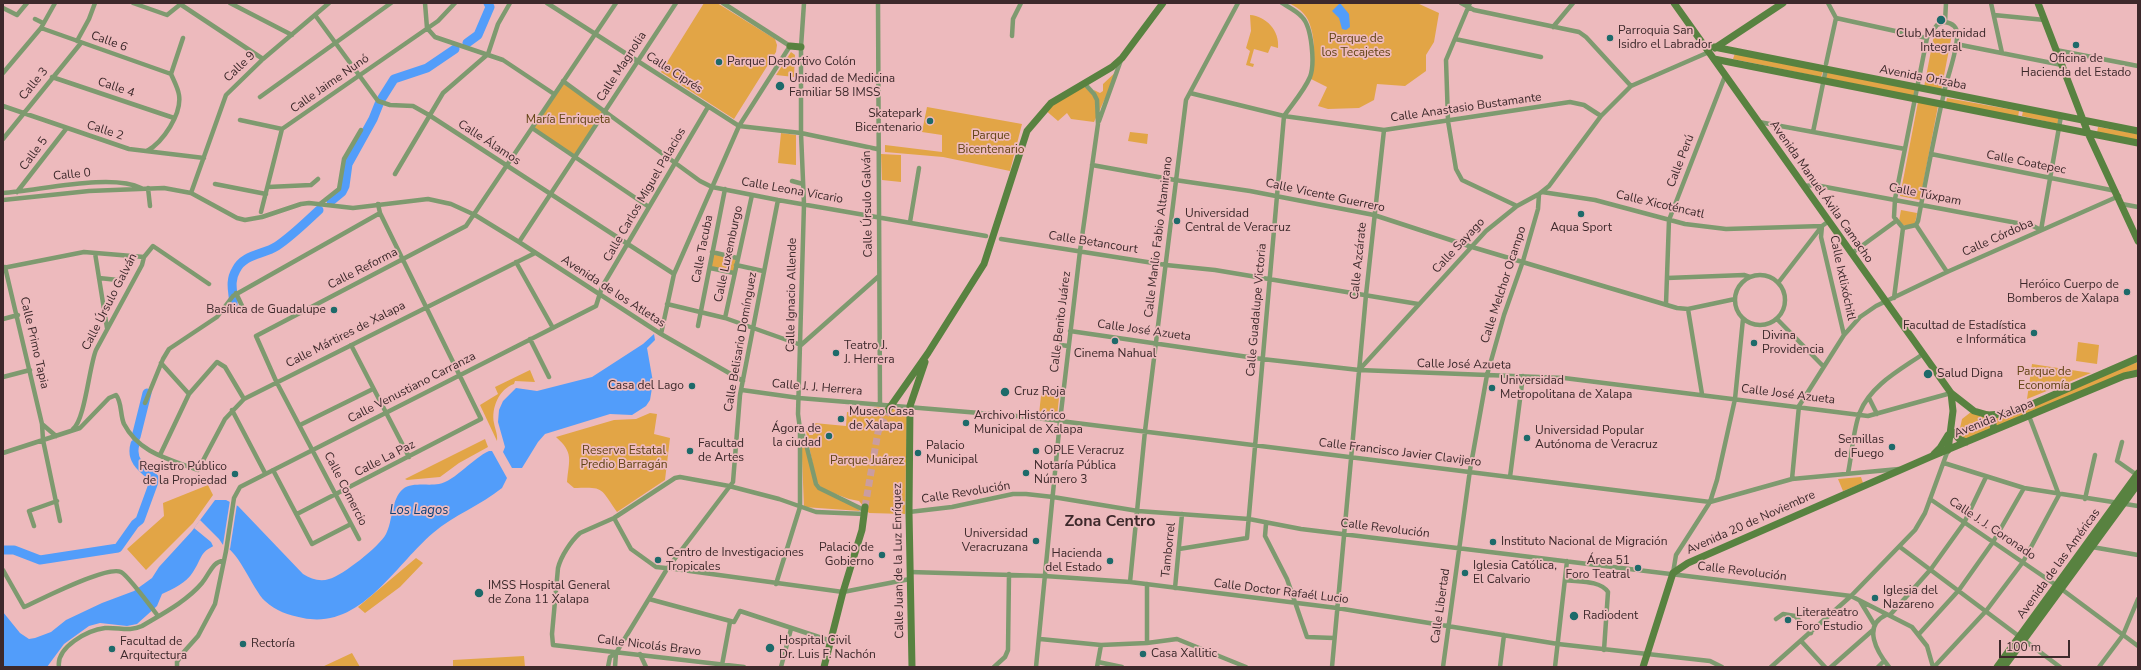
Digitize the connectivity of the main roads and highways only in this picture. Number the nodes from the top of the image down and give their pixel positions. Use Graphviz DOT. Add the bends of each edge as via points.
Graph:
graph roads {
  1 [pos="1163,3"];
  2 [pos="1674,3"];
  3 [pos="1784,3"];
  4 [pos="2038,3"];
  5 [pos="1704,45"];
  6 [pos="790,46"];
  7 [pos="801,47"];
  8 [pos="1717,47"];
  9 [pos="1734,50"];
  10 [pos="1709,52"];
  11 [pos="1714,59"];
  12 [pos="1730,62"];
  13 [pos="2022,109"];
  14 [pos="2019,120"];
  15 [pos="2083,120"];
  16 [pos="2138,131"];
  17 [pos="2088,133"];
  18 [pos="2138,143"];
  19 [pos="2137,238"];
  20 [pos="928,353"];
  21 [pos="2138,358"];
  22 [pos="2138,373"];
  23 [pos="1951,393"];
  24 [pos="890,408"];
  25 [pos="1968,408"];
  26 [pos="1988,414"];
  27 [pos="1953,420"];
  28 [pos="1951,430"];
  29 [pos="1994,430"];
  30 [pos="1966,442"];
  31 [pos="1948,450"];
  32 [pos="1930,457"];
  33 [pos="2137,474"];
  34 [pos="2138,484"];
  35 [pos="2120,503"];
  36 [pos="864,510"];
  37 [pos="2059,587"];
  38 [pos="2022,638"];
  39 [pos="824,667"];
  40 [pos="912,667"];
  41 [pos="1643,667"];
  42 [pos="1997,667"];
  43 [pos="2004,667"];
  1 -- 20 [label="main road" via="1122,58 1112,67 1051,103 1027,131 984,264"];
  2 -- 5 [label="main road, Avenida Manuel Ávila Camacho"];
  3 -- 8 [label="main road"];
  4 -- 15 [label="main road"];
  5 -- 8 [label="main road, Avenida Orizaba"];
  5 -- 10 [label="main road, Avenida Manuel Ávila Camacho"];
  6 -- 7 [label="main road"];
  8 -- 9 [label="main road, Avenida Orizaba"];
  8 -- 10 [label="main road"];
  9 -- 12 [label="main road" via="1730,55"];
  9 -- 13 [label="main road, Avenida Orizaba" via="1826,66"];
  10 -- 11 [label="main road, Avenida Manuel Ávila Camacho"];
  11 -- 12 [label="main road, Avenida Orizaba"];
  11 -- 23 [label="main road, Avenida Manuel Ávila Camacho"];
  12 -- 14 [label="main road, Avenida Orizaba"];
  13 -- 14 [label="main road"];
  13 -- 15 [label="main road, Avenida Orizaba"];
  14 -- 17 [label="main road, Avenida Orizaba"];
  15 -- 16 [label="main road, Avenida Orizaba"];
  15 -- 17 [label="main road"];
  17 -- 18 [label="main road, Avenida Orizaba"];
  17 -- 19 [label="main road"];
  20 -- 24 [label="main road"];
  20 -- 40 [label="main road, Calle Juan de la Luz Enríquez" via="910,406"];
  21 -- 26 [label="main road, Avenida Xalapa" via="2012,412"];
  22 -- 29 [label="main road, Avenida Xalapa" via="2124,376"];
  23 -- 25 [label="main road, Avenida Manuel Ávila Camacho"];
  23 -- 27 [label="main road, Avenida Manuel Ávila Camacho"];
  25 -- 26 [label="main road, Avenida Xalapa"];
  25 -- 27 [label="main road" via="1959,410"];
  26 -- 29 [label="main road"];
  27 -- 28 [label="main road, Avenida Manuel Ávila Camacho"];
  28 -- 30 [label="main road" via="1959,439"];
  28 -- 31 [label="main road, Avenida Manuel Ávila Camacho"];
  28 -- 32 [label="main road, Avenida 20 de Noviembre" via="1940,448"];
  29 -- 30 [label="main road, Avenida Xalapa"];
  30 -- 31 [label="main road, Avenida Xalapa"];
  31 -- 32 [label="main road, Avenida 20 de Noviembre"];
  32 -- 41 [label="main road, Avenida 20 de Noviembre" via="1688,563 1673,574"];
  33 -- 35 [label="main road, Avenida de las Américas"];
  34 -- 35 [label="main road, Avenida de las Américas"];
  35 -- 37 [label="main road, Avenida de las Américas"];
  35 -- 37 [label="main road, Avenida de las Américas" via="2092,547"];
  36 -- 39 [label="main road" via="862,530"];
  37 -- 38 [label="main road, Avenida de las Américas"];
  38 -- 42 [label="main road, Avenida de las Américas"];
  38 -- 43 [label="main road, Avenida de las Américas"];
}
